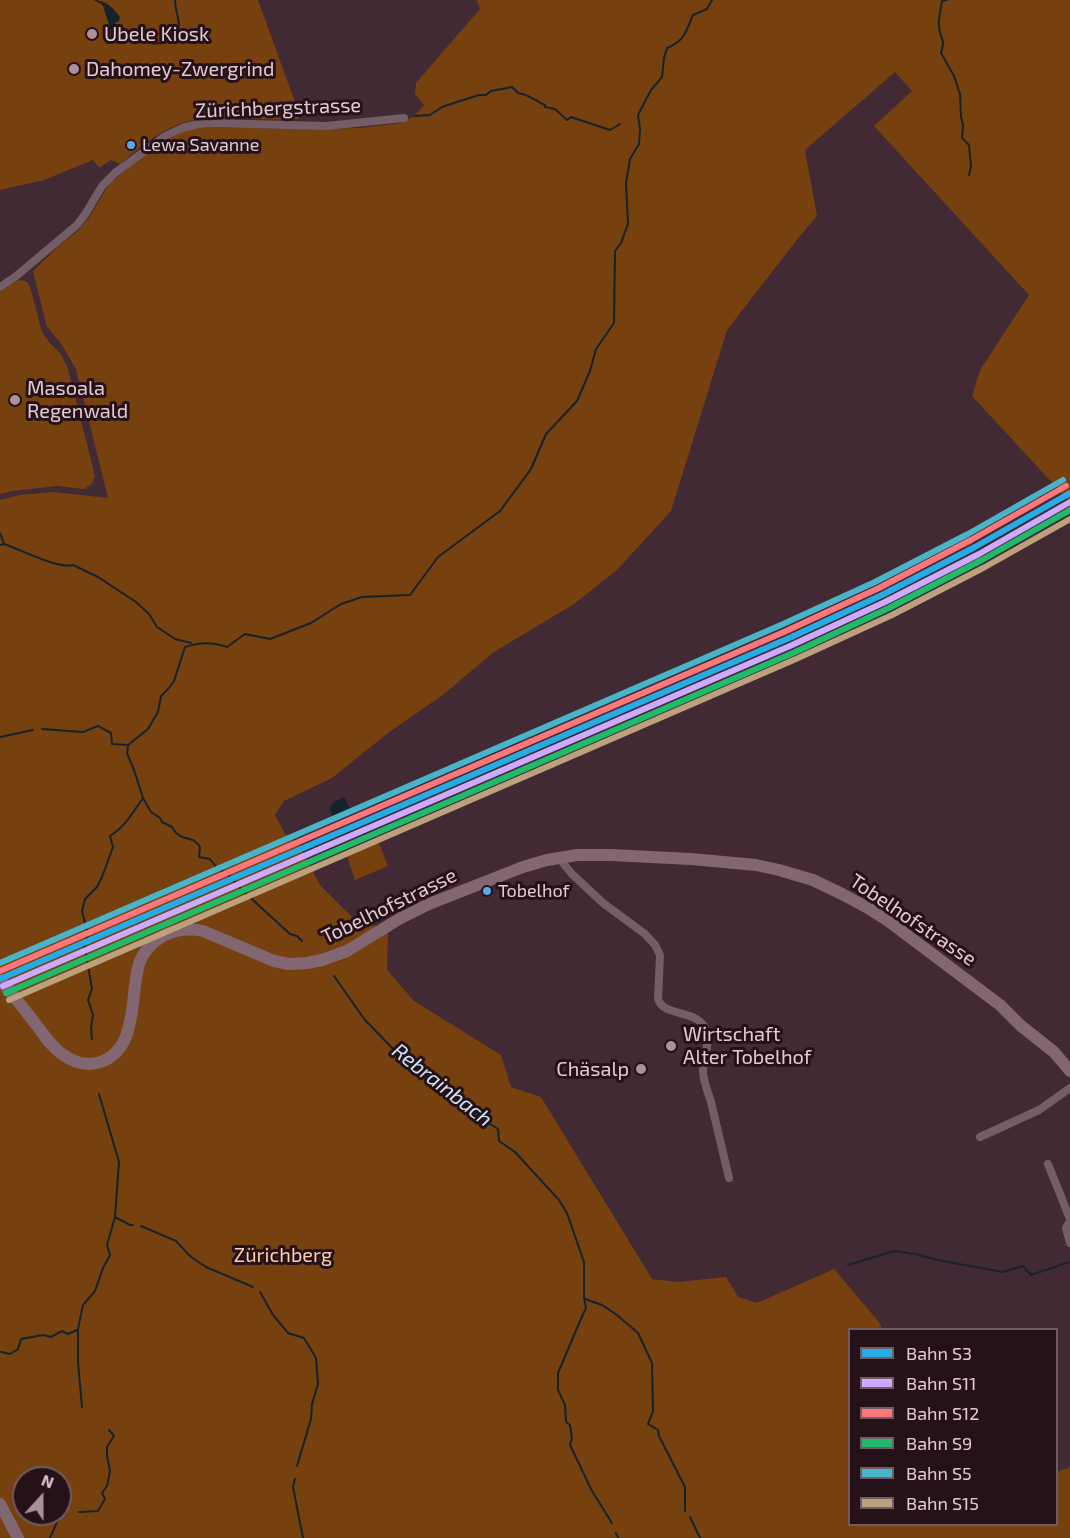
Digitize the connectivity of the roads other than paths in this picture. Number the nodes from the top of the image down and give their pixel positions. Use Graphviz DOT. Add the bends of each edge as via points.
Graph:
graph roads {
  1 [pos="404,118"];
  2 [pos="0,287"];
  3 [pos="561,857"];
  4 [pos="0,980"];
  5 [pos="1070,1071"];
  6 [pos="1070,1088"];
  7 [pos="980,1137"];
  8 [pos="1048,1164"];
  9 [pos="729,1178"];
  10 [pos="1070,1220"];
  11 [pos="1070,1243"];
  12 [pos="0,1504"];
  13 [pos="18,1538"];
  1 -- 2 [label="street, Zürichbergstrasse" via="326,126 211,123 182,128 155,142 106,181 77,225"];
  3 -- 4 [label="main road, Tobelhofstrasse" via="529,865 429,904 347,951 316,962 274,961 203,931 185,929 168,933 151,945 140,961 131,1021 123,1041 112,1056 98,1063 81,1064 60,1053"];
  3 -- 5 [label="main road, Tobelhofstrasse" via="585,854 728,862 779,870 826,886 886,920 984,993 1054,1052"];
  3 -- 9 [label="street" via="572,874 655,945 660,955 660,1005 695,1018 707,1031 703,1071"];
  6 -- 7 [label="street" via="1038,1110"];
  8 -- 10 [label="street"];
  10 -- 11 [label="street" via="1066,1228"];
  12 -- 13 [label="main road"];
}
